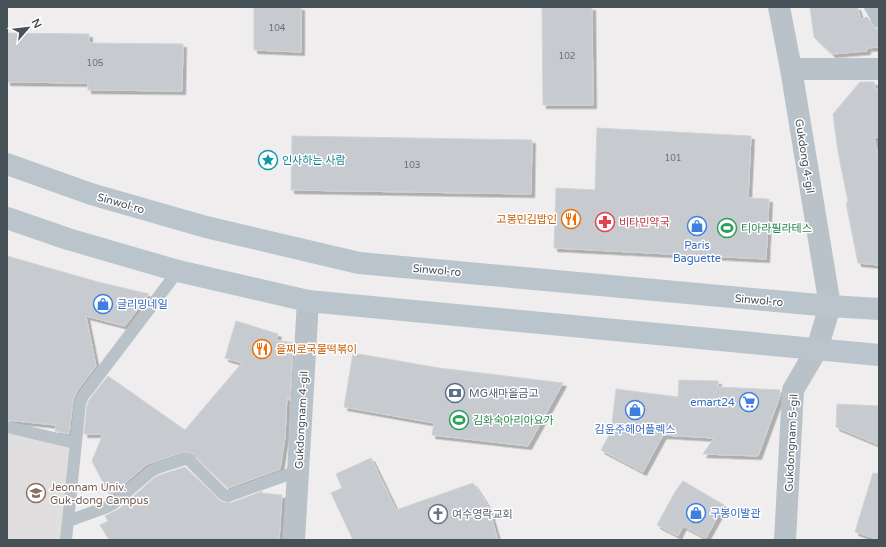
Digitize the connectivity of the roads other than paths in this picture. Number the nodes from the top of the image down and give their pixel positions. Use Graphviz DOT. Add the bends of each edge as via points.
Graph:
graph roads {
  1 [pos="779,7"];
  2 [pos="870,7"];
  3 [pos="879,22"];
  4 [pos="879,69"];
  5 [pos="791,70"];
  6 [pos="7,164"];
  7 [pos="7,218"];
  8 [pos="178,271"];
  9 [pos="308,301"];
  10 [pos="830,306"];
  11 [pos="879,309"];
  12 [pos="817,349"];
  13 [pos="879,355"];
  14 [pos="7,427"];
  15 [pos="75,443"];
  16 [pos="298,471"];
  17 [pos="68,521"];
  18 [pos="66,540"];
  19 [pos="294,540"];
  20 [pos="785,540"];
  1 -- 5 [label="street, Gukdong 4-gil"];
  2 -- 3 [label="lane"];
  4 -- 5 [label="street"];
  5 -- 10 [label="street, Gukdong 4-gil"];
  6 -- 10 [label="street, Sinwol-ro" via="91,194 206,227 359,263"];
  7 -- 8 [label="street"];
  8 -- 9 [label="street"];
  8 -- 15 [label="lane" via="83,396 78,410"];
  9 -- 12 [label="street"];
  9 -- 16 [label="street, Gukdongnam 4-gil"];
  10 -- 11 [label="street, Sinwol-ro"];
  10 -- 12 [label="street, Gukdongnam 5-gil"];
  12 -- 13 [label="street"];
  12 -- 20 [label="street, Gukdongnam 5-gil" via="793,390"];
  14 -- 15 [label="lane"];
  15 -- 17 [label="lane"];
  16 -- 17 [label="lane" via="228,496 188,459 182,459 150,472 107,507"];
  16 -- 19 [label="street, Gukdongnam 4-gil"];
  17 -- 18 [label="lane"];
}
